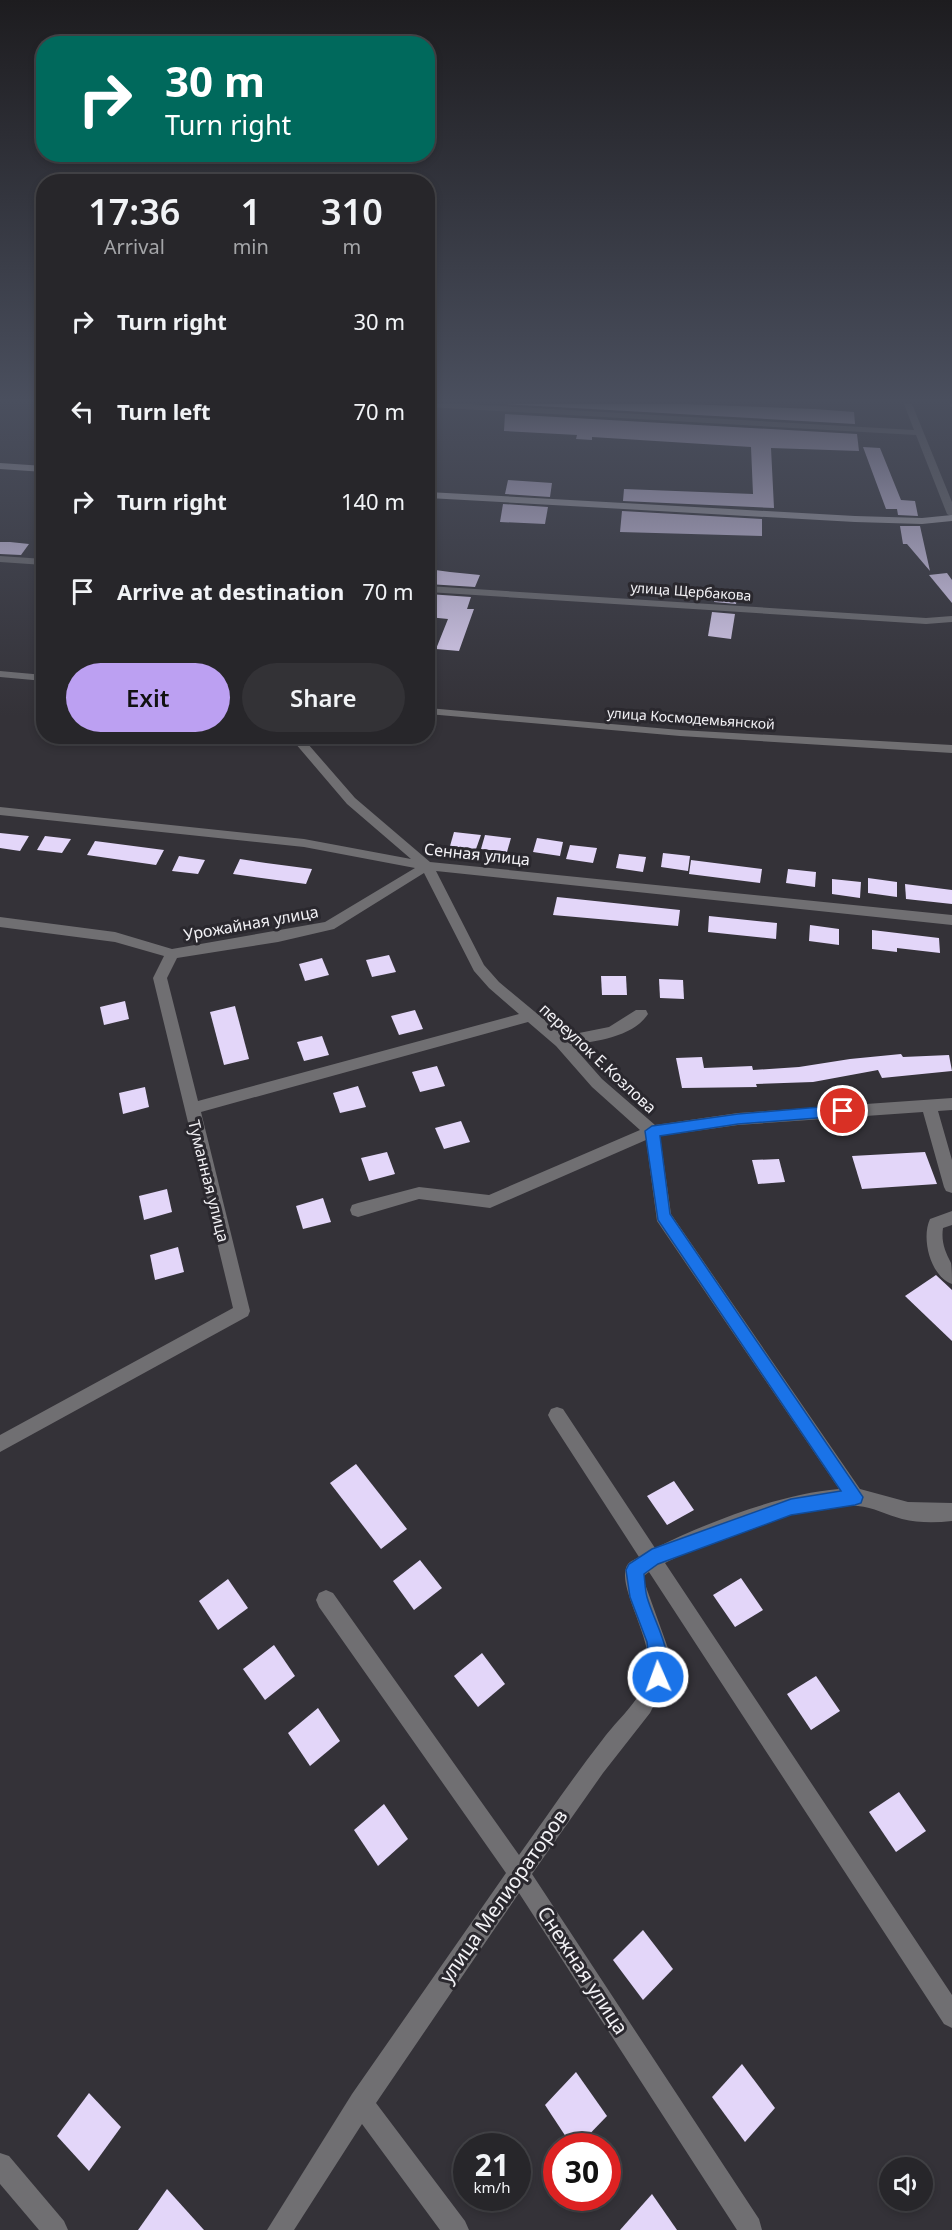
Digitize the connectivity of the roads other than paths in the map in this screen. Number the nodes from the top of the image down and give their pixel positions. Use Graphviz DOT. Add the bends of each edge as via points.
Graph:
graph roads {
  1 [pos="660,508"];
  2 [pos="952,516"];
  3 [pos="0,559"];
  4 [pos="36,561"];
  5 [pos="435,589"];
  6 [pos="952,619"];
  7 [pos="0,674"];
  8 [pos="36,677"];
  9 [pos="435,712"];
  10 [pos="301,744"];
  11 [pos="952,749"];
  12 [pos="0,811"];
  13 [pos="427,866"];
  14 [pos="952,920"];
  15 [pos="0,922"];
  16 [pos="171,954"];
  17 [pos="640,1014"];
  18 [pos="531,1016"];
  19 [pos="561,1042"];
  20 [pos="952,1104"];
  21 [pos="929,1105"];
  22 [pos="191,1109"];
  23 [pos="652,1131"];
  24 [pos="952,1187"];
  25 [pos="358,1210"];
  26 [pos="952,1218"];
  27 [pos="952,1277"];
  28 [pos="556,1415"];
  29 [pos="0,1444"];
  30 [pos="855,1497"];
  31 [pos="952,1512"];
  32 [pos="652,1557"];
  33 [pos="326,1600"];
  34 [pos="519,1873"];
  35 [pos="952,2016"];
  36 [pos="360,2102"];
  37 [pos="0,2165"];
  38 [pos="750,2228"];
  39 [pos="55,2230"];
  40 [pos="280,2230"];
  41 [pos="456,2230"];
  1 -- 2 [label="main road" via="855,519 922,520"];
  3 -- 4 [label="street"];
  5 -- 6 [label="street, улица Щербакова" via="926,621"];
  7 -- 8 [label="street"];
  9 -- 11 [label="street, улица Космодемьянской" via="680,733"];
  10 -- 13 [label="street, переулок Е.Козлова" via="351,801"];
  12 -- 13 [label="street, Сенная улица" via="304,843"];
  13 -- 14 [label="street, Сенная улица"];
  13 -- 16 [label="street, Урожайная улица" via="329,926"];
  13 -- 18 [label="street, переулок Е.Козлова" via="479,968 514,1005"];
  15 -- 16 [label="street" via="115,937"];
  16 -- 22 [label="street, Туманная улица" via="160,978"];
  17 -- 19 [label="street" via="615,1031"];
  18 -- 19 [label="street, переулок Е.Козлова"];
  18 -- 22 [label="street"];
  19 -- 23 [label="street, переулок Е.Козлова" via="597,1083"];
  20 -- 21 [label="street"];
  21 -- 23 [label="street" via="738,1119"];
  21 -- 24 [label="street"];
  22 -- 29 [label="street, Туманная улица" via="242,1311"];
  23 -- 25 [label="street" via="490,1202 419,1193"];
  23 -- 30 [label="street" via="663,1216"];
  26 -- 27 [label="street" via="936,1224 932,1237 943,1268"];
  28 -- 32 [label="street"];
  30 -- 31 [label="street" via="923,1514"];
  30 -- 32 [label="street" via="791,1507"];
  32 -- 34 [label="street, улица Мелиораторов" via="635,1570 634,1580 656,1642 659,1662 655,1685"];
  32 -- 35 [label="street"];
  33 -- 34 [label="street, Снежная улица"];
  34 -- 36 [label="street, улица Мелиораторов"];
  34 -- 38 [label="street, Снежная улица"];
  36 -- 40 [label="street, улица Мелиораторов"];
  36 -- 41 [label="street"];
  37 -- 39 [label="street"];
}
